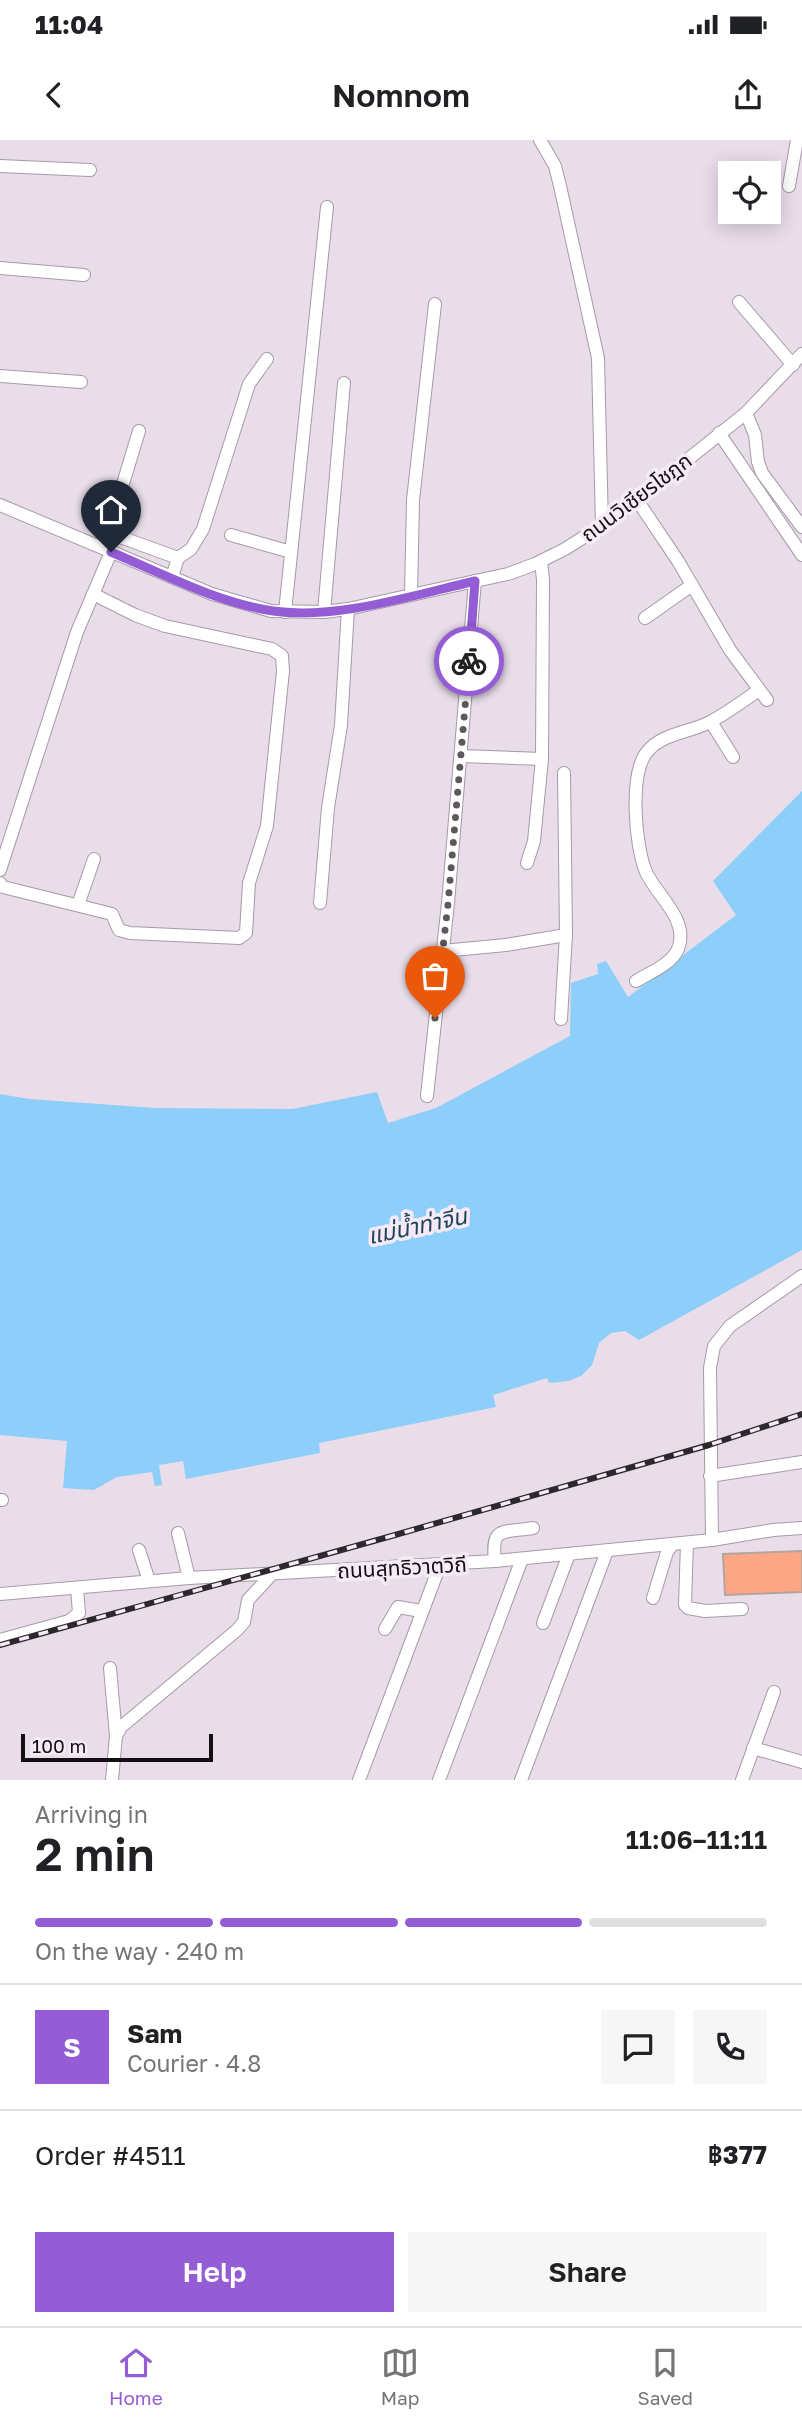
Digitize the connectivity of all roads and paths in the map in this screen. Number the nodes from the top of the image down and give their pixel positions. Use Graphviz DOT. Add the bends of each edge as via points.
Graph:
graph roads {
  1 [pos="540,140"];
  2 [pos="798,142"];
  3 [pos="0,166"];
  4 [pos="90,170"];
  5 [pos="789,186"];
  6 [pos="327,206"];
  7 [pos="0,268"];
  8 [pos="84,275"];
  9 [pos="739,302"];
  10 [pos="435,304"];
  11 [pos="802,354"];
  12 [pos="267,359"];
  13 [pos="793,365"];
  14 [pos="0,376"];
  15 [pos="81,382"];
  16 [pos="344,383"];
  17 [pos="746,413"];
  18 [pos="139,431"];
  19 [pos="719,433"];
  20 [pos="637,500"];
  21 [pos="0,505"];
  22 [pos="602,527"];
  23 [pos="802,527"];
  24 [pos="231,535"];
  25 [pos="111,552"];
  26 [pos="291,552"];
  27 [pos="802,555"];
  28 [pos="178,558"];
  29 [pos="541,561"];
  30 [pos="172,577"];
  31 [pos="475,581"];
  32 [pos="692,585"];
  33 [pos="93,594"];
  34 [pos="411,595"];
  35 [pos="348,609"];
  36 [pos="285,612"];
  37 [pos="324,612"];
  38 [pos="645,618"];
  39 [pos="711,722"];
  40 [pos="461,755"];
  41 [pos="733,757"];
  42 [pos="542,759"];
  43 [pos="564,773"];
  44 [pos="94,859"];
  45 [pos="527,863"];
  46 [pos="0,870"];
  47 [pos="0,883"];
  48 [pos="320,903"];
  49 [pos="78,905"];
  50 [pos="566,935"];
  51 [pos="442,951"];
  52 [pos="636,981"];
  53 [pos="561,1019"];
  54 [pos="427,1096"];
  55 [pos="802,1276"];
  56 [pos="802,1462"];
  57 [pos="710,1476"];
  58 [pos="533,1528"];
  59 [pos="802,1528"];
  60 [pos="178,1533"];
  61 [pos="712,1540"];
  62 [pos="687,1543"];
  63 [pos="673,1544"];
  64 [pos="139,1550"];
  65 [pos="607,1551"];
  66 [pos="569,1554"];
  67 [pos="522,1559"];
  68 [pos="495,1561"];
  69 [pos="440,1565"];
  70 [pos="272,1574"];
  71 [pos="189,1578"];
  72 [pos="149,1581"];
  73 [pos="77,1588"];
  74 [pos="0,1594"];
  75 [pos="653,1598"];
  76 [pos="742,1609"];
  77 [pos="421,1611"];
  78 [pos="543,1623"];
  79 [pos="385,1629"];
  80 [pos="0,1640"];
  81 [pos="110,1668"];
  82 [pos="774,1692"];
  83 [pos="116,1736"];
  84 [pos="753,1748"];
  85 [pos="802,1762"];
  86 [pos="112,1780"];
  87 [pos="359,1780"];
  88 [pos="439,1780"];
  89 [pos="521,1780"];
  90 [pos="742,1780"];
  1 -- 22 [label="street" via="555,166 596,340"];
  2 -- 5 [label="street"];
  3 -- 4 [label="street"];
  6 -- 26 [label="street"];
  7 -- 8 [label="street"];
  9 -- 13 [label="street"];
  10 -- 34 [label="street" via="413,500"];
  11 -- 13 [label="street, ถนนวิเชียรโชฎก"];
  12 -- 28 [label="street" via="249,384 204,529 191,549"];
  13 -- 17 [label="street, ถนนวิเชียรโชฎก"];
  14 -- 15 [label="street"];
  16 -- 37 [label="street"];
  17 -- 19 [label="street, ถนนวิเชียรโชฎก"];
  17 -- 23 [label="street" via="762,473"];
  18 -- 28 [label="street" via="109,530"];
  19 -- 20 [label="street, ถนนวิเชียรโชฎก"];
  19 -- 27 [label="street"];
  20 -- 22 [label="street, ถนนวิเชียรโชฎก"];
  20 -- 32 [label="street"];
  21 -- 25 [label="street, ถนนวิเชียรโชฎก"];
  22 -- 29 [label="street, ถนนวิเชียรโชฎก"];
  24 -- 26 [label="street"];
  25 -- 30 [label="street, ถนนวิเชียรโชฎก"];
  25 -- 33 [label="street"];
  26 -- 36 [label="street"];
  28 -- 30 [label="street"];
  29 -- 31 [label="street, ถนนวิเชียรโชฎก"];
  29 -- 42 [label="street"];
  30 -- 36 [label="street, ถนนวิเชียรโชฎก" via="244,604"];
  31 -- 34 [label="street, ถนนวิเชียรโชฎก"];
  31 -- 40 [label="street"];
  32 -- 38 [label="street"];
  32 -- 39 [label="street" via="763,695"];
  33 -- 46 [label="street"];
  33 -- 49 [label="street" via="165,626 272,649 282,656 283,671 267,826 249,883 246,933 239,938 130,933 119,930 112,914"];
  34 -- 35 [label="street, ถนนวิเชียรโชฎก"];
  35 -- 37 [label="street, ถนนวิเชียรโชฎก"];
  35 -- 48 [label="street" via="341,725"];
  36 -- 37 [label="street, ถนนวิเชียรโชฎก"];
  39 -- 41 [label="street"];
  39 -- 52 [label="street" via="656,743 638,769 635,784 642,859 676,919 680,939 671,958"];
  40 -- 42 [label="street"];
  40 -- 51 [label="street"];
  42 -- 45 [label="street" via="534,841"];
  43 -- 50 [label="street"];
  44 -- 49 [label="street"];
  47 -- 49 [label="street"];
  50 -- 51 [label="street"];
  50 -- 53 [label="street"];
  51 -- 54 [label="street"];
  55 -- 57 [label="street" via="730,1326 714,1346"];
  56 -- 57 [label="street"];
  57 -- 61 [label="street"];
  58 -- 68 [label="street" via="495,1537"];
  59 -- 61 [label="street, ถนนสุทธิวาตวิถี"];
  60 -- 71 [label="street"];
  61 -- 62 [label="street, ถนนสุทธิวาตวิถี"];
  62 -- 63 [label="street, ถนนสุทธิวาตวิถี"];
  62 -- 76 [label="street" via="685,1605 705,1611"];
  63 -- 65 [label="street, ถนนสุทธิวาตวิถี"];
  63 -- 75 [label="street"];
  64 -- 72 [label="street"];
  65 -- 66 [label="street, ถนนสุทธิวาตวิถี"];
  65 -- 89 [label="street"];
  66 -- 67 [label="street, ถนนสุทธิวาตวิถี"];
  66 -- 78 [label="street"];
  67 -- 68 [label="street, ถนนสุทธิวาตวิถี"];
  67 -- 88 [label="street"];
  68 -- 69 [label="street, ถนนสุทธิวาตวิถี"];
  69 -- 70 [label="street, ถนนสุทธิวาตวิถี"];
  69 -- 77 [label="street"];
  70 -- 71 [label="street, ถนนสุทธิวาตวิถี"];
  70 -- 83 [label="street" via="248,1600 247,1613 237,1630"];
  71 -- 72 [label="street, ถนนสุทธิวาตวิถี"];
  72 -- 73 [label="street, ถนนสุทธิวาตวิถี"];
  73 -- 74 [label="street, ถนนสุทธิวาตวิถี"];
  73 -- 80 [label="street" via="79,1613 69,1621"];
  77 -- 79 [label="street" via="398,1607"];
  77 -- 87 [label="street"];
  81 -- 83 [label="street"];
  82 -- 84 [label="street"];
  83 -- 86 [label="street"];
  84 -- 85 [label="street"];
  84 -- 90 [label="street"];
}
